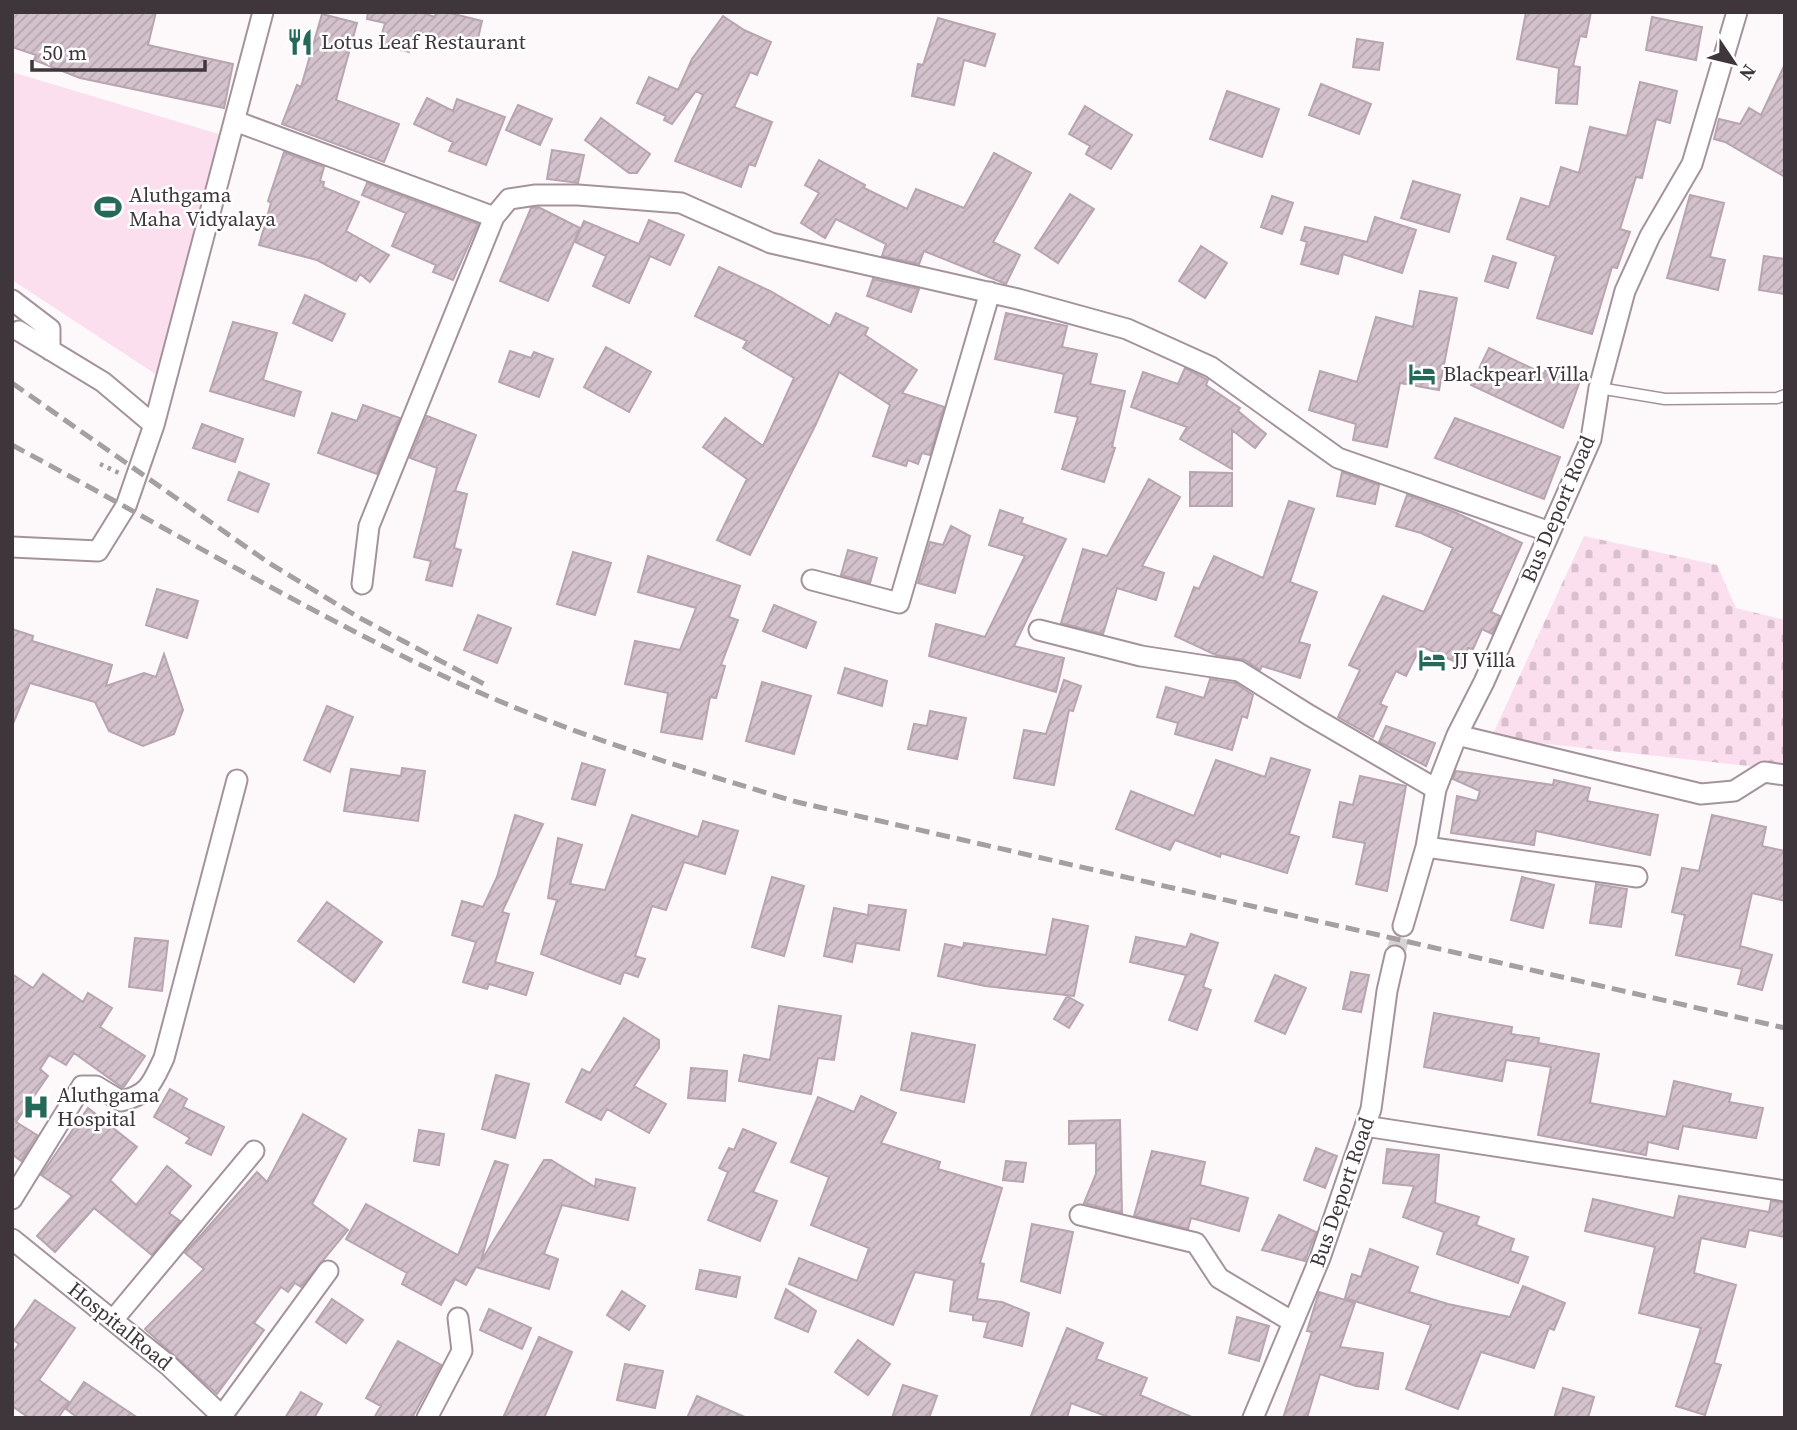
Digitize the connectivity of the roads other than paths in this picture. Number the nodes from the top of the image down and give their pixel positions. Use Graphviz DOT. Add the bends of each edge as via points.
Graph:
graph roads {
  1 [pos="263,12"];
  2 [pos="1737,12"];
  3 [pos="235,121"];
  4 [pos="494,217"];
  5 [pos="990,292"];
  6 [pos="12,300"];
  7 [pos="19,331"];
  8 [pos="50,350"];
  9 [pos="1599,388"];
  10 [pos="1785,395"];
  11 [pos="154,425"];
  12 [pos="1550,532"];
  13 [pos="12,547"];
  14 [pos="812,580"];
  15 [pos="362,584"];
  16 [pos="1039,629"];
  17 [pos="1457,735"];
  18 [pos="1785,775"];
  19 [pos="237,779"];
  20 [pos="1436,789"];
  21 [pos="1426,847"];
  22 [pos="1637,877"];
  23 [pos="1403,926"];
  24 [pos="1395,957"];
  25 [pos="1365,1126"];
  26 [pos="254,1151"];
  27 [pos="1785,1191"];
  28 [pos="12,1199"];
  29 [pos="1080,1215"];
  30 [pos="12,1239"];
  31 [pos="328,1271"];
  32 [pos="458,1318"];
  33 [pos="113,1320"];
  34 [pos="1293,1322"];
  35 [pos="223,1417"];
  36 [pos="427,1418"];
  37 [pos="1252,1418"];
  1 -- 3 [label="street"];
  2 -- 9 [label="street, Bus Deport Road" via="1692,164 1650,236 1625,291"];
  3 -- 4 [label="street"];
  3 -- 11 [label="street"];
  4 -- 5 [label="street" via="509,200 536,195 681,203 771,243"];
  4 -- 15 [label="street" via="369,526"];
  5 -- 12 [label="street" via="1128,329 1211,367 1338,458"];
  5 -- 14 [label="street" via="899,603"];
  6 -- 8 [label="street" via="50,329"];
  7 -- 8 [label="street"];
  8 -- 11 [label="street" via="103,382"];
  9 -- 10 [label="lane" via="1665,399"];
  9 -- 12 [label="street, Bus Deport Road" via="1591,439"];
  11 -- 13 [label="street" via="126,506 99,551"];
  12 -- 17 [label="street, Bus Deport Road"];
  16 -- 20 [label="street" via="1141,656 1240,670"];
  17 -- 18 [label="street" via="1701,794 1734,791 1764,772"];
  17 -- 20 [label="street, Bus Deport Road"];
  19 -- 28 [label="street" via="163,1058 152,1083 140,1097 121,1101 96,1086 82,1086"];
  20 -- 21 [label="street, Bus Deport Road"];
  21 -- 22 [label="street"];
  21 -- 23 [label="street, Bus Deport Road"];
  24 -- 25 [label="street, Bus Deport Road"];
  25 -- 27 [label="street"];
  25 -- 34 [label="street, Bus Deport Road"];
  26 -- 33 [label="street"];
  29 -- 34 [label="street" via="1196,1243 1219,1278"];
  30 -- 33 [label="street, HospitalRoad"];
  31 -- 35 [label="street"];
  32 -- 36 [label="street" via="462,1351"];
  33 -- 35 [label="street, HospitalRoad"];
  34 -- 37 [label="street, Bus Deport Road"];
}
